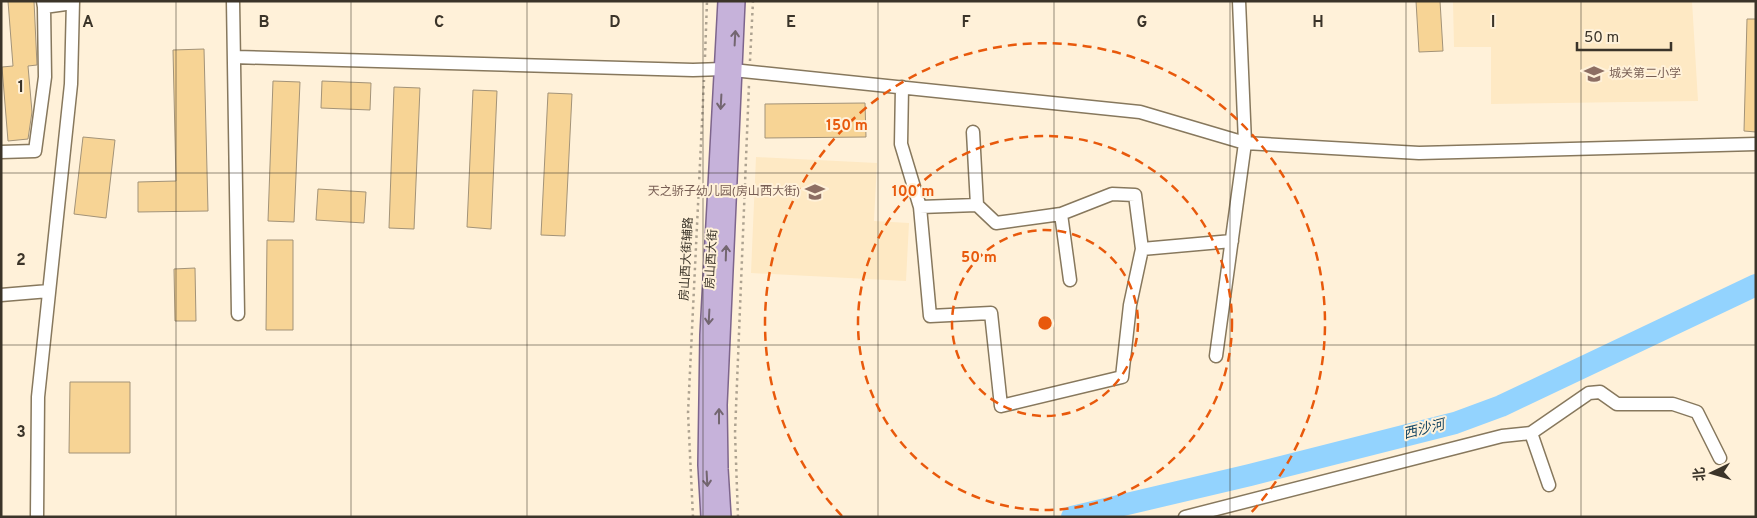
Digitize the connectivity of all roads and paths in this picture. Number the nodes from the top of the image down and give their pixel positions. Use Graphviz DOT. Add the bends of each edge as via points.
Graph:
graph roads {
  1 [pos="233,1"];
  2 [pos="707,1"];
  3 [pos="726,1"];
  4 [pos="737,1"];
  5 [pos="753,1"];
  6 [pos="1238,1"];
  7 [pos="73,2"];
  8 [pos="44,4"];
  9 [pos="234,57"];
  10 [pos="704,70"];
  11 [pos="728,70"];
  12 [pos="750,72"];
  13 [pos="902,88"];
  14 [pos="973,132"];
  15 [pos="1245,143"];
  16 [pos="1756,144"];
  17 [pos="1,152"];
  18 [pos="977,204"];
  19 [pos="920,207"];
  20 [pos="1061,214"];
  21 [pos="1232,241"];
  22 [pos="1142,249"];
  23 [pos="1070,280"];
  24 [pos="49,292"];
  25 [pos="1,295"];
  26 [pos="238,314"];
  27 [pos="1216,356"];
  28 [pos="1531,434"];
  29 [pos="1720,458"];
  30 [pos="1549,484"];
  31 [pos="37,517"];
  32 [pos="693,517"];
  33 [pos="709,517"];
  34 [pos="723,517"];
  35 [pos="738,517"];
  36 [pos="1185,517"];
  1 -- 9 [label="street"];
  2 -- 10 [label="path, 房山西大街辅路"];
  3 -- 11 [label="main road, 房山西大街"];
  11 -- 4 [label="main road, 房山西大街, one-way"];
  5 -- 12 [label="path"];
  6 -- 15 [label="street"];
  7 -- 8 [label="street"];
  7 -- 24 [label="street" via="71,84"];
  8 -- 17 [label="street" via="45,77 35,151"];
  9 -- 10 [label="street"];
  9 -- 26 [label="street"];
  10 -- 11 [label="street"];
  10 -- 32 [label="path, 房山西大街辅路" via="688,413"];
  11 -- 12 [label="street"];
  11 -- 33 [label="main road, 房山西大街, one-way" via="708,335 706,465"];
  34 -- 11 [label="main road, 房山西大街, one-way" via="719,404"];
  12 -- 13 [label="street"];
  12 -- 35 [label="path" via="735,433"];
  13 -- 15 [label="street" via="1140,112"];
  13 -- 19 [label="street" via="901,144"];
  14 -- 18 [label="street"];
  15 -- 16 [label="street" via="1419,153"];
  15 -- 21 [label="street"];
  18 -- 19 [label="street"];
  18 -- 20 [label="street" via="996,223"];
  19 -- 22 [label="street" via="930,316 991,312 1001,406 1122,377 1130,306"];
  20 -- 22 [label="street" via="1112,194 1135,195"];
  20 -- 23 [label="street"];
  21 -- 22 [label="street"];
  21 -- 27 [label="street"];
  24 -- 25 [label="street"];
  24 -- 31 [label="street" via="38,397"];
  28 -- 29 [label="street" via="1589,394 1600,392 1618,404 1673,404 1697,412"];
  28 -- 30 [label="street"];
  28 -- 36 [label="street" via="1502,436"];
}
